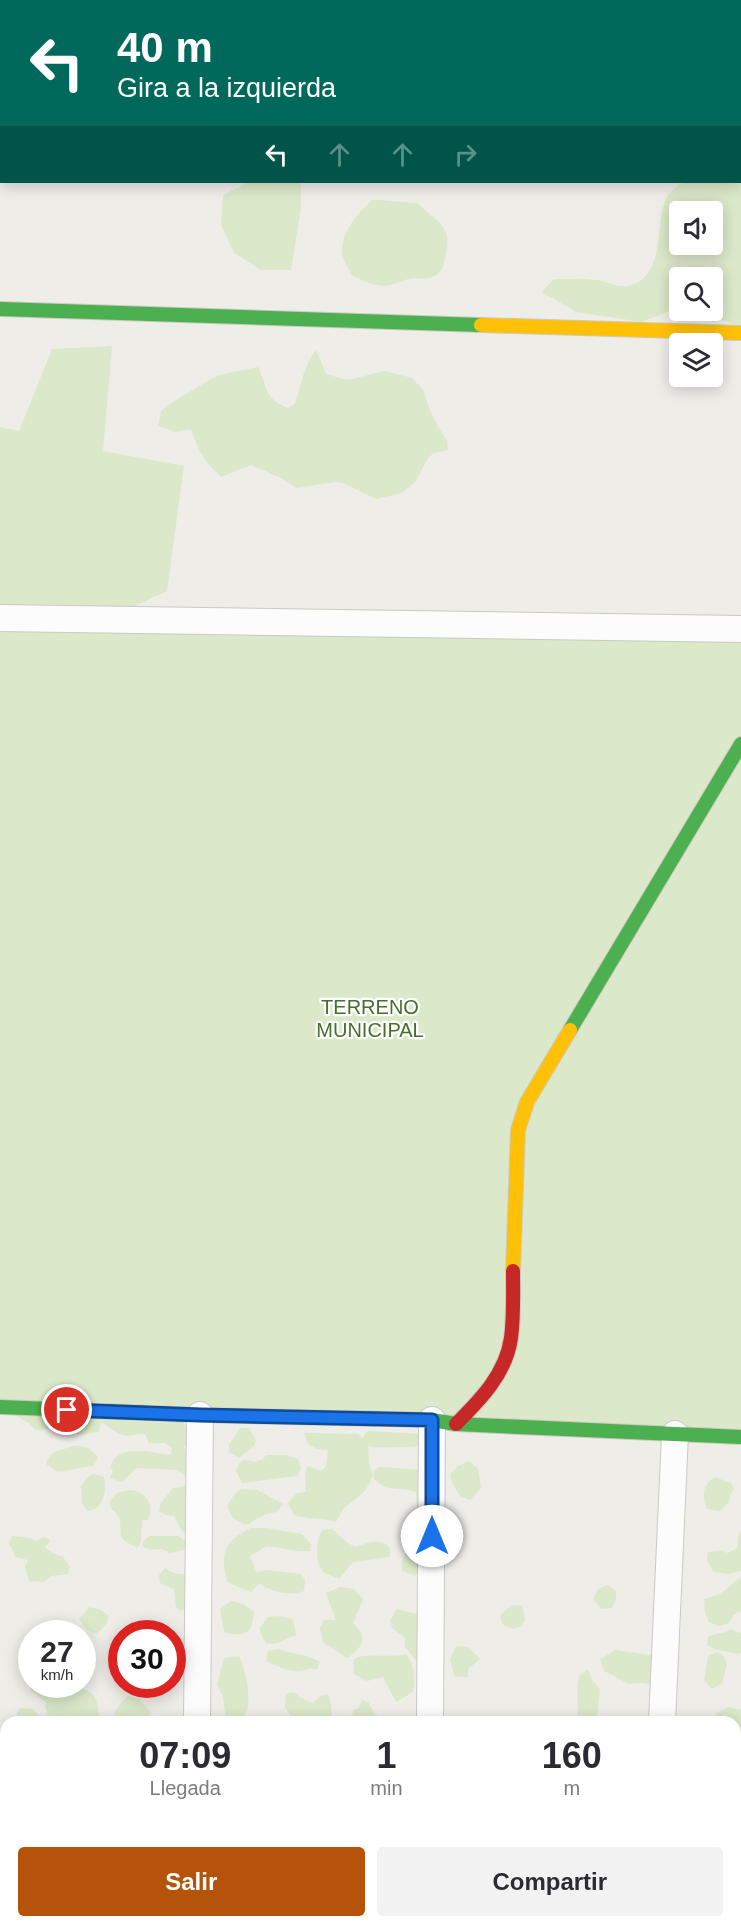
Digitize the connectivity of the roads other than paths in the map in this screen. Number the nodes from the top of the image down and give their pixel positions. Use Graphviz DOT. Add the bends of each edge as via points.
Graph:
graph roads {
  1 [pos="0,309"];
  2 [pos="741,333"];
  3 [pos="0,618"];
  4 [pos="741,629"];
  5 [pos="741,744"];
  6 [pos="0,1407"];
  7 [pos="200,1415"];
  8 [pos="444,1422"];
  9 [pos="675,1434"];
  10 [pos="741,1437"];
  11 [pos="197,1716"];
  12 [pos="430,1716"];
  13 [pos="662,1716"];
  1 -- 2 [label="street"];
  3 -- 4 [label="street"];
  5 -- 8 [label="street" via="527,1102 518,1130 511,1339 501,1370 482,1398"];
  6 -- 7 [label="street"];
  7 -- 8 [label="street"];
  7 -- 11 [label="street"];
  8 -- 9 [label="street"];
  8 -- 12 [label="street"];
  9 -- 10 [label="street"];
  9 -- 13 [label="street"];
}
